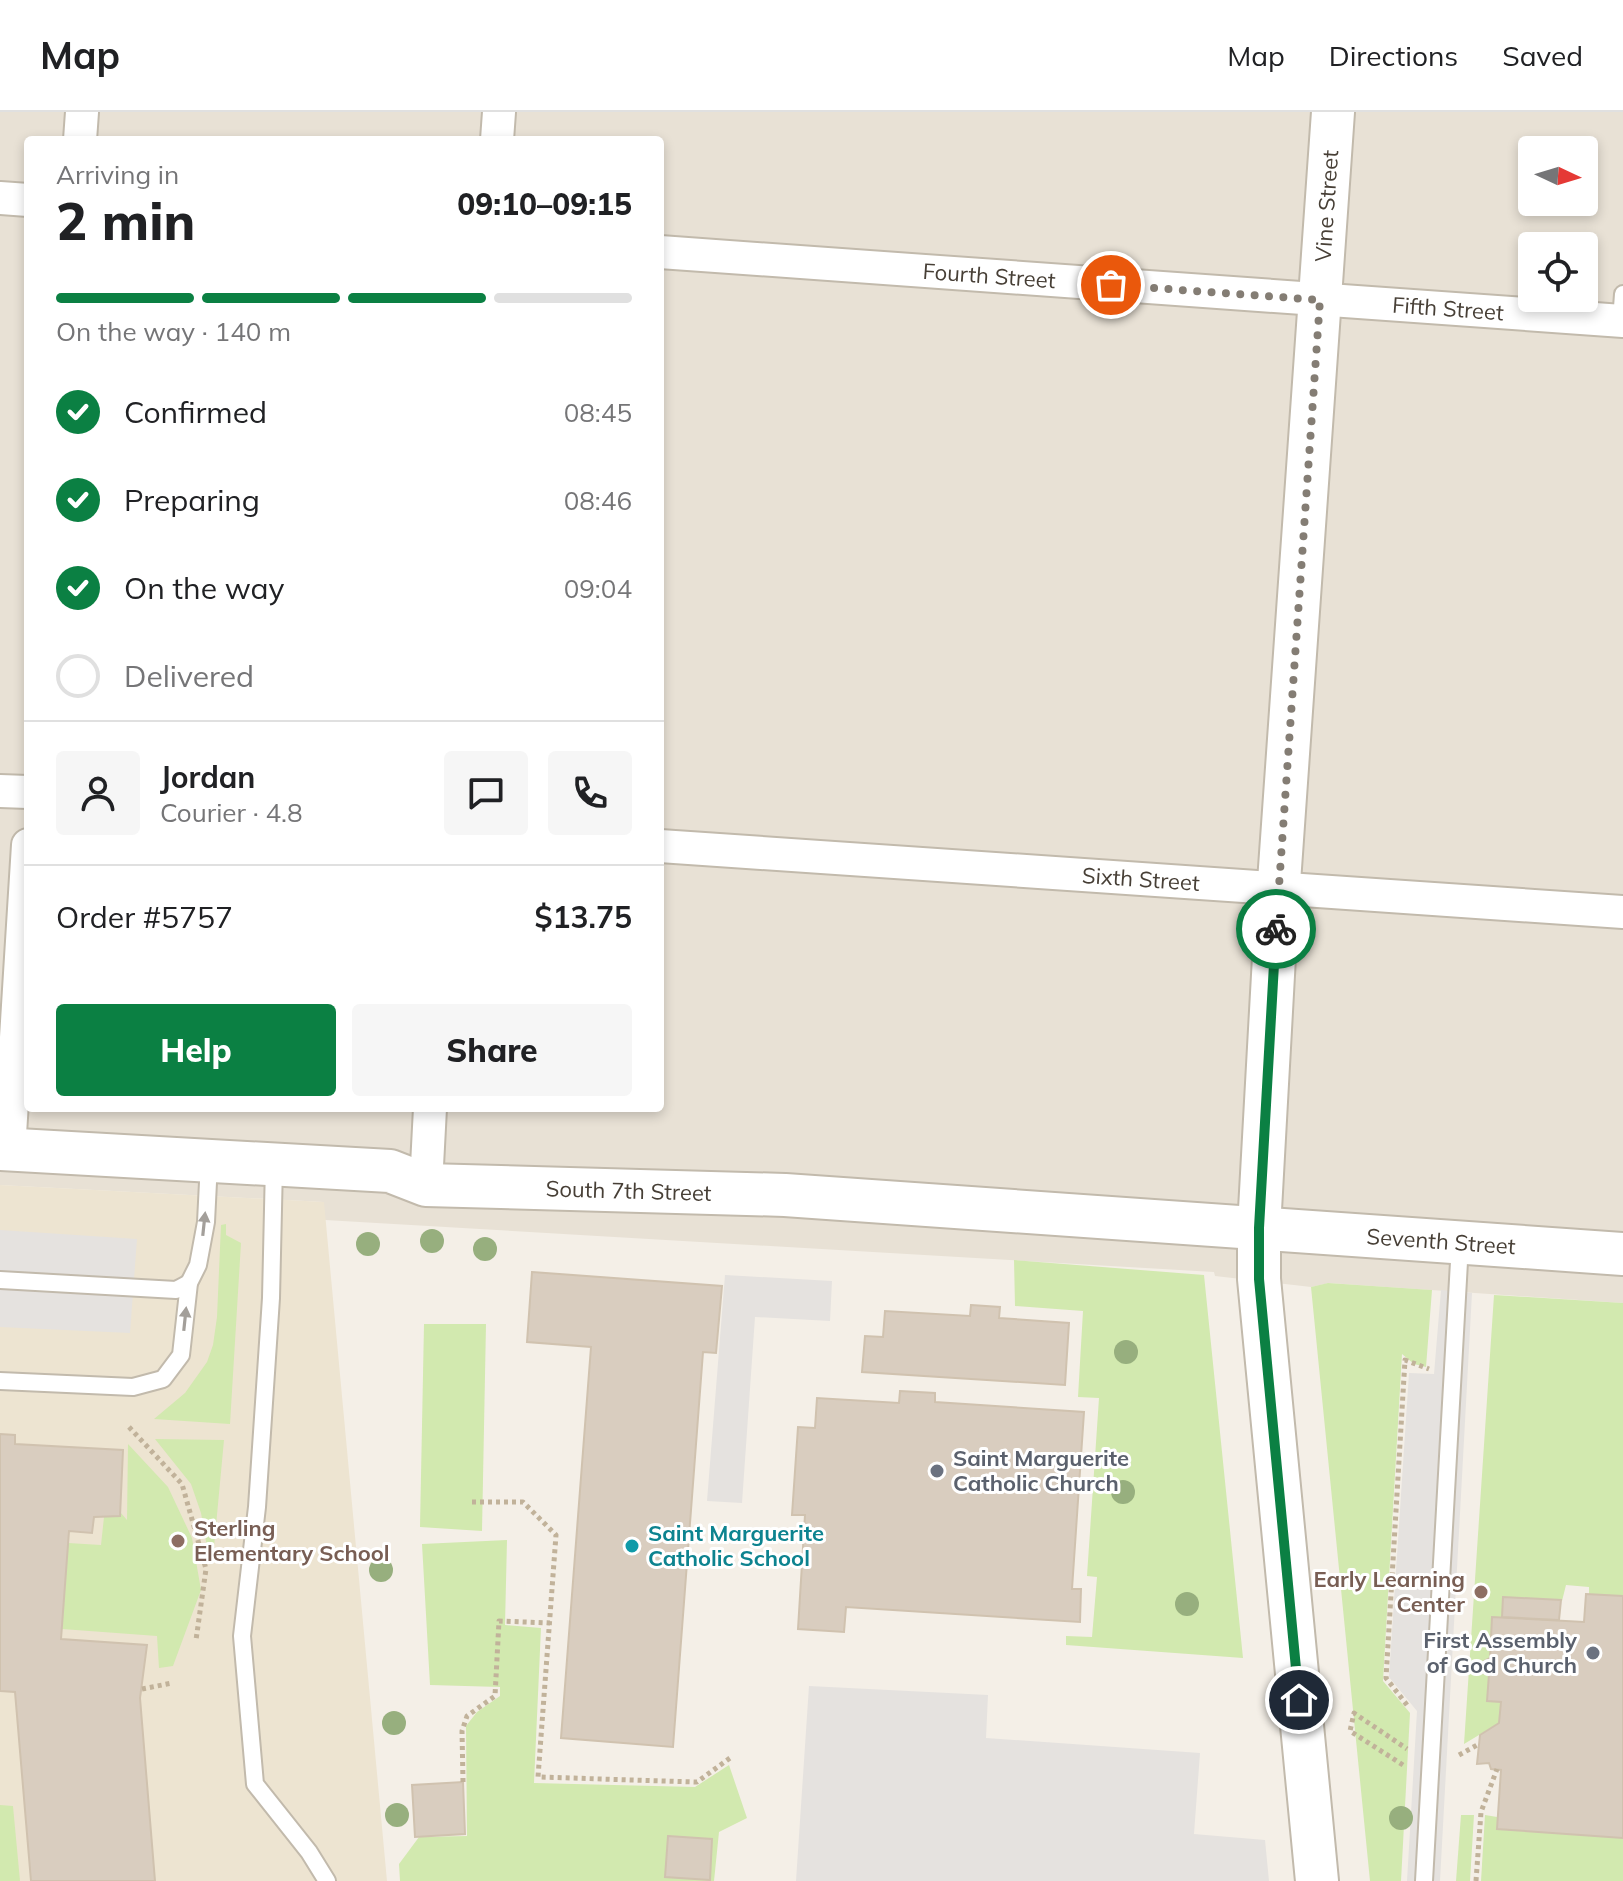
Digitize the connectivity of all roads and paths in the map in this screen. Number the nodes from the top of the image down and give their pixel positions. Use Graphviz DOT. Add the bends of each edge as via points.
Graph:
graph roads {
  1 [pos="82,112"];
  2 [pos="499,112"];
  3 [pos="1333,112"];
  4 [pos="80,136"];
  5 [pos="497,136"];
  6 [pos="0,198"];
  7 [pos="24,200"];
  8 [pos="664,252"];
  9 [pos="1320,300"];
  10 [pos="1622,312"];
  11 [pos="0,791"];
  12 [pos="24,792"];
  13 [pos="664,846"];
  14 [pos="1280,888"];
  15 [pos="24,896"];
  16 [pos="1623,912"];
  17 [pos="430,1112"];
  18 [pos="4,1149"];
  19 [pos="209,1162"];
  20 [pos="274,1165"];
  21 [pos="426,1185"];
  22 [pos="1259,1228"];
  23 [pos="1460,1242"];
  24 [pos="1623,1254"];
  25 [pos="0,1280"];
  26 [pos="189,1283"];
  27 [pos="1431,1355"];
  28 [pos="0,1381"];
  29 [pos="129,1427"];
  30 [pos="472,1502"];
  31 [pos="550,1623"];
  32 [pos="196,1640"];
  33 [pos="172,1683"];
  34 [pos="142,1689"];
  35 [pos="1413,1712"];
  36 [pos="1412,1738"];
  37 [pos="1479,1744"];
  38 [pos="1411,1751"];
  39 [pos="730,1758"];
  40 [pos="1451,1760"];
  41 [pos="1497,1769"];
  42 [pos="463,1782"];
  43 [pos="327,1881"];
  44 [pos="1317,1881"];
  45 [pos="1424,1881"];
  46 [pos="1476,1881"];
  1 -- 4 [label="street"];
  2 -- 5 [label="street"];
  3 -- 9 [label="street, Vine Street"];
  6 -- 7 [label="street"];
  8 -- 9 [label="street, Fourth Street"];
  9 -- 10 [label="street, Fifth Street"];
  9 -- 14 [label="street, Vine Street"];
  11 -- 12 [label="street"];
  13 -- 14 [label="street, Sixth Street"];
  14 -- 16 [label="street, Sixth Street"];
  14 -- 22 [label="street, Vine Street"];
  15 -- 18 [label="street"];
  17 -- 21 [label="street"];
  18 -- 19 [label="street, South 7th Street"];
  19 -- 20 [label="street, South 7th Street"];
  26 -- 19 [label="lane, one-way" via="206,1222"];
  20 -- 21 [label="street, South 7th Street" via="390,1171"];
  20 -- 43 [label="lane" via="257,1507 242,1636 255,1784"];
  21 -- 22 [label="street, South 7th Street" via="785,1195"];
  22 -- 23 [label="street, Seventh Street"];
  22 -- 44 [label="street, Vine Street" via="1259,1279"];
  23 -- 24 [label="street, Seventh Street"];
  23 -- 45 [label="lane"];
  25 -- 26 [label="lane" via="176,1290"];
  28 -- 26 [label="lane, one-way" via="133,1387 163,1379 181,1355"];
  27 -- 35 [label="path" via="1430,1370 1405,1360 1386,1678"];
  29 -- 32 [label="path" via="182,1484 206,1569"];
  30 -- 31 [label="path" via="523,1502 556,1535"];
  31 -- 39 [label="path" via="538,1777 697,1782"];
  31 -- 42 [label="path" via="499,1621 495,1696 467,1716 462,1731"];
  33 -- 34 [label="path"];
  36 -- 38 [label="path"];
  37 -- 40 [label="path"];
  38 -- 38 [label="path" via="1410,1770 1350,1731 1354,1713"];
  41 -- 46 [label="path" via="1481,1812"];
}
